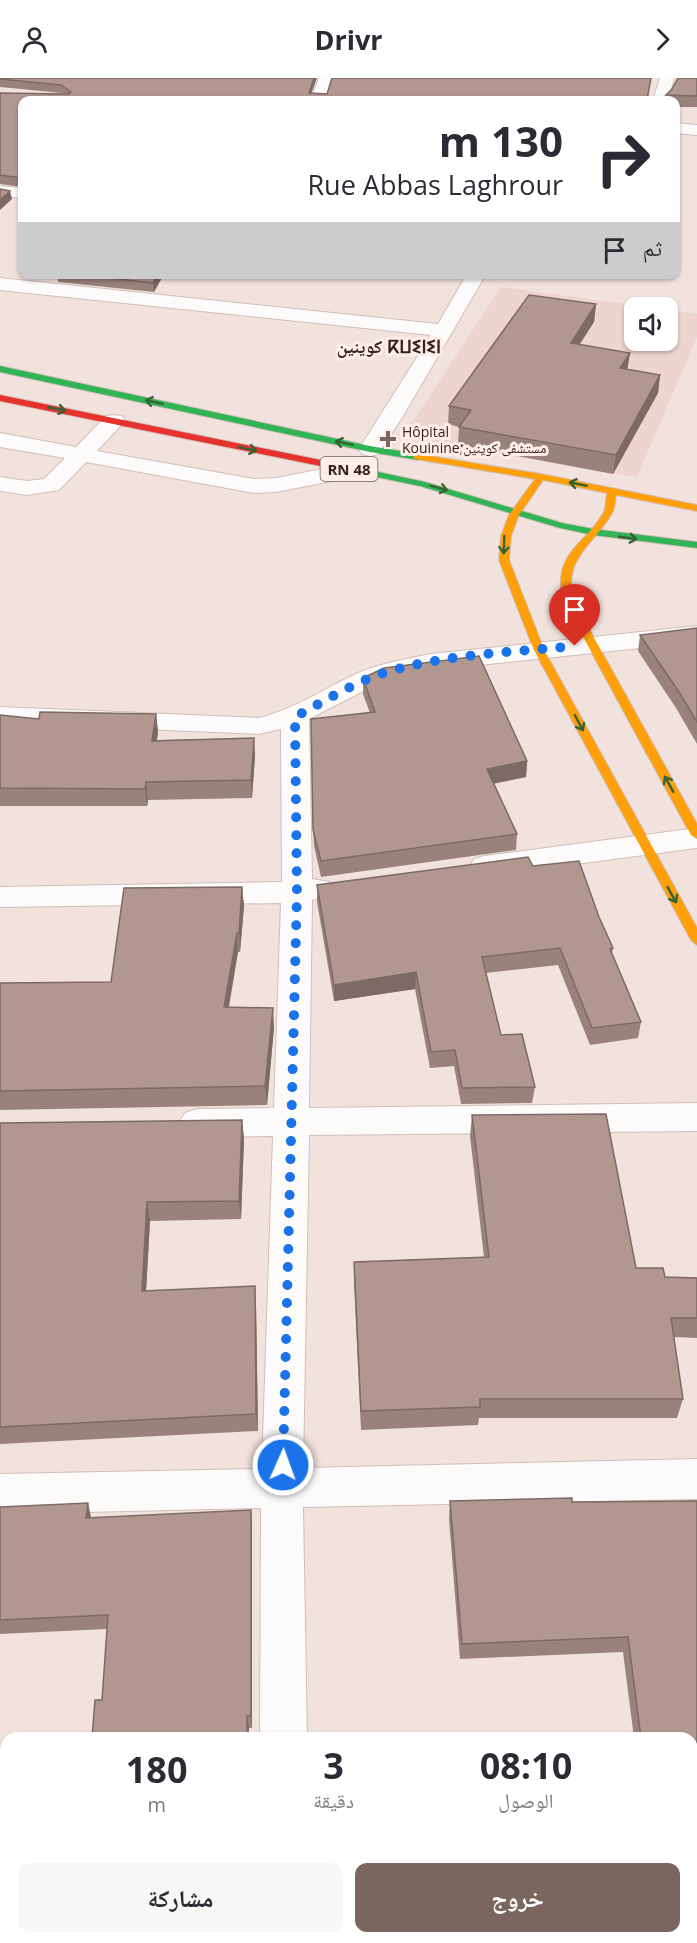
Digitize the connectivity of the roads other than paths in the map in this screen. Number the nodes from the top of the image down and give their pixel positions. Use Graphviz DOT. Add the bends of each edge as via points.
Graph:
graph roads {
  1 [pos="326,78"];
  2 [pos="667,78"];
  3 [pos="320,96"];
  4 [pos="662,96"];
  5 [pos="680,128"];
  6 [pos="697,130"];
  7 [pos="0,191"];
  8 [pos="18,193"];
  9 [pos="474,279"];
  10 [pos="0,284"];
  11 [pos="443,330"];
  12 [pos="0,369"];
  13 [pos="0,398"];
  14 [pos="114,421"];
  15 [pos="0,440"];
  16 [pos="370,449"];
  17 [pos="82,455"];
  18 [pos="353,470"];
  19 [pos="541,477"];
  20 [pos="0,483"];
  21 [pos="612,491"];
  22 [pos="697,508"];
  23 [pos="515,511"];
  24 [pos="593,532"];
  25 [pos="697,545"];
  26 [pos="697,634"];
  27 [pos="593,645"];
  28 [pos="539,650"];
  29 [pos="0,715"];
  30 [pos="295,717"];
  31 [pos="697,836"];
  32 [pos="644,845"];
  33 [pos="459,870"];
  34 [pos="343,885"];
  35 [pos="297,892"];
  36 [pos="0,897"];
  37 [pos="697,940"];
  38 [pos="697,1117"];
  39 [pos="292,1121"];
  40 [pos="164,1123"];
  41 [pos="697,1479"];
  42 [pos="282,1488"];
  43 [pos="0,1494"];
  44 [pos="283,1732"];
  1 -- 3 [label="street"];
  2 -- 4 [label="street"];
  5 -- 6 [label="street"];
  7 -- 8 [label="street"];
  9 -- 11 [label="street"];
  10 -- 11 [label="street"];
  11 -- 16 [label="street"];
  16 -- 12 [label="main road, RN 48, one-way"];
  13 -- 14 [label="main road, RN 48, one-way"];
  14 -- 17 [label="street"];
  14 -- 18 [label="main road, RN 48, one-way"];
  15 -- 17 [label="street"];
  16 -- 19 [label="main road, RN 48"];
  17 -- 18 [label="street" via="254,486"];
  17 -- 20 [label="street" via="51,484 27,488"];
  18 -- 23 [label="main road, RN 48, one-way" via="422,484"];
  21 -- 19 [label="main road, RN 48, one-way"];
  19 -- 23 [label="main road"];
  21 -- 22 [label="main road, RN 48"];
  21 -- 24 [label="main road" via="609,511"];
  23 -- 24 [label="main road, RN 48"];
  23 -- 28 [label="main road, one-way" via="505,531 504,560"];
  24 -- 25 [label="main road, RN 48, one-way"];
  24 -- 27 [label="main road" via="573,556 565,586 567,598"];
  26 -- 27 [label="street"];
  27 -- 28 [label="street"];
  31 -- 27 [label="main road, one-way"];
  28 -- 30 [label="street" via="393,670 366,679"];
  28 -- 32 [label="main road, one-way"];
  29 -- 30 [label="street" via="243,726"];
  30 -- 35 [label="street"];
  31 -- 32 [label="street"];
  32 -- 33 [label="street"];
  32 -- 37 [label="main road, one-way"];
  34 -- 35 [label="street"];
  35 -- 36 [label="street"];
  35 -- 39 [label="street"];
  38 -- 39 [label="street"];
  39 -- 40 [label="street"];
  39 -- 42 [label="street"];
  41 -- 42 [label="street"];
  42 -- 43 [label="street"];
  42 -- 44 [label="street"];
}
